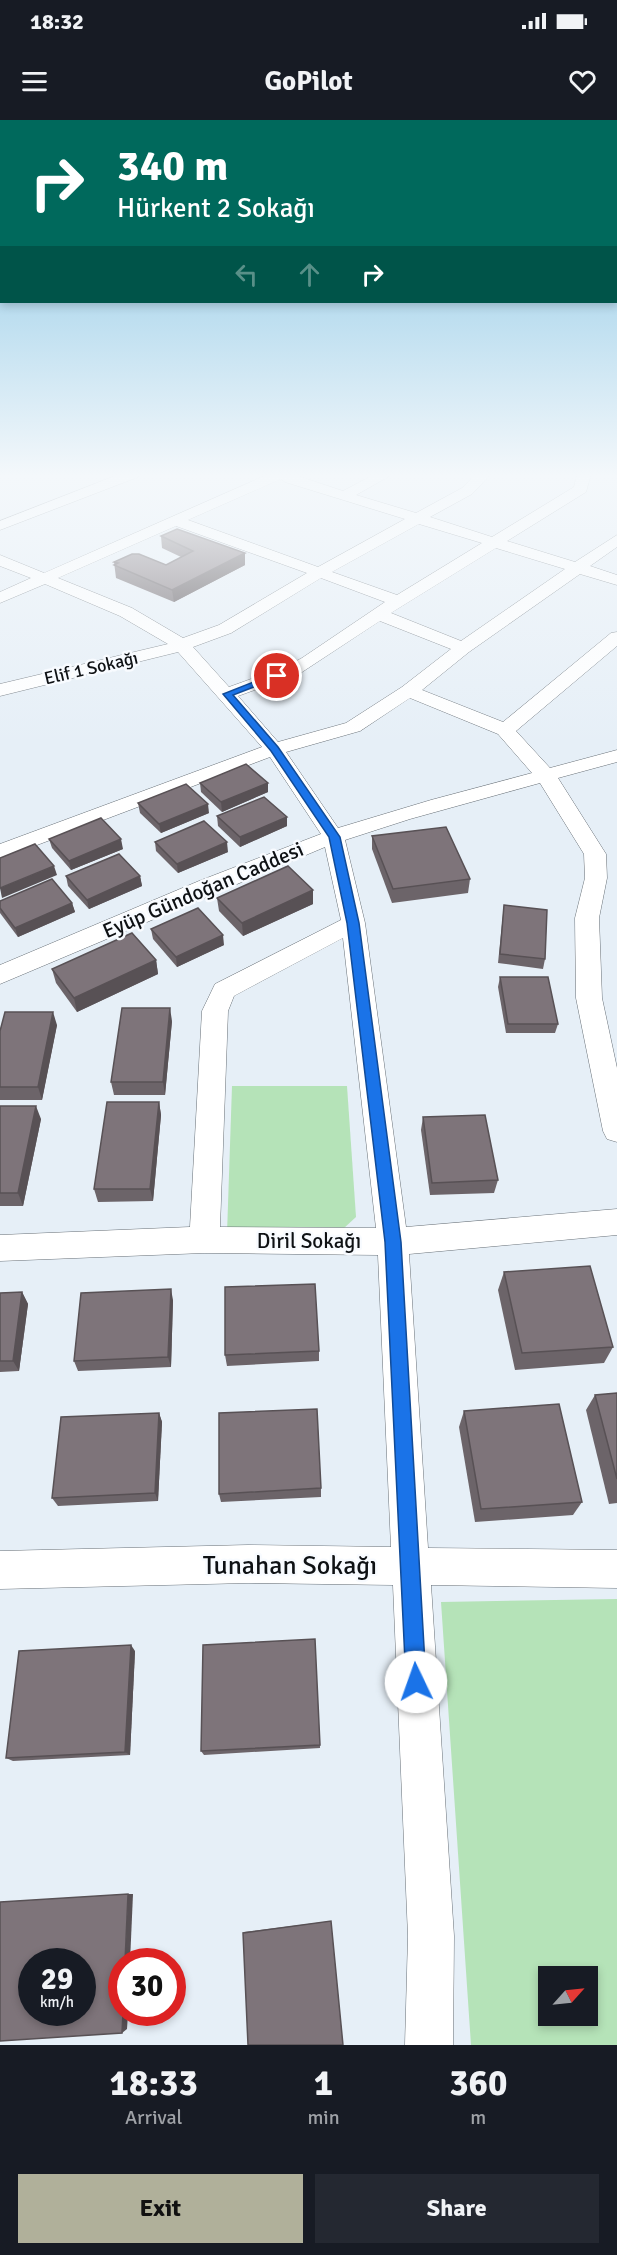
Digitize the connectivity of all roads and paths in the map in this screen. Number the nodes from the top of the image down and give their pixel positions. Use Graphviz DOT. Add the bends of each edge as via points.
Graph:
graph roads {
  1 [pos="9,564"];
  2 [pos="73,564"];
  3 [pos="290,564"];
  4 [pos="335,564"];
  5 [pos="460,564"];
  6 [pos="568,564"];
  7 [pos="583,564"];
  8 [pos="578,567"];
  9 [pos="317,574"];
  10 [pos="41,578"];
  11 [pos="617,580"];
  12 [pos="0,598"];
  13 [pos="398,602"];
  14 [pos="381,615"];
  15 [pos="617,637"];
  16 [pos="182,645"];
  17 [pos="463,648"];
  18 [pos="0,690"];
  19 [pos="409,691"];
  20 [pos="227,694"];
  21 [pos="505,730"];
  22 [pos="274,749"];
  23 [pos="617,756"];
  24 [pos="546,776"];
  25 [pos="334,837"];
  26 [pos="0,852"];
  27 [pos="353,923"];
  28 [pos="0,975"];
  29 [pos="617,1131"];
  30 [pos="617,1222"];
  31 [pos="204,1240"];
  32 [pos="393,1242"];
  33 [pos="0,1248"];
  34 [pos="410,1567"];
  35 [pos="617,1569"];
  36 [pos="0,1570"];
  37 [pos="429,2045"];
  1 -- 10 [label="street"];
  2 -- 10 [label="street"];
  3 -- 9 [label="street"];
  4 -- 9 [label="street, Elif 1 Sokağı"];
  5 -- 13 [label="street"];
  6 -- 8 [label="street"];
  7 -- 8 [label="street"];
  8 -- 11 [label="street"];
  8 -- 17 [label="street"];
  9 -- 13 [label="street"];
  9 -- 16 [label="street, Elif 1 Sokağı" via="225,629"];
  10 -- 12 [label="street"];
  10 -- 16 [label="street" via="126,612"];
  13 -- 14 [label="street"];
  14 -- 17 [label="street"];
  14 -- 20 [label="street" via="293,670"];
  15 -- 21 [label="street"];
  16 -- 18 [label="street, Elif 1 Sokağı"];
  16 -- 20 [label="street"];
  17 -- 19 [label="street"];
  19 -- 21 [label="street"];
  19 -- 22 [label="street" via="353,727"];
  20 -- 22 [label="street"];
  21 -- 24 [label="street"];
  22 -- 25 [label="street"];
  22 -- 26 [label="street"];
  23 -- 24 [label="street, Eyüp Gündoğan Caddesi"];
  24 -- 25 [label="street, Eyüp Gündoğan Caddesi" via="402,814"];
  24 -- 29 [label="street" via="595,854 596,878 587,918 589,998"];
  25 -- 27 [label="street"];
  25 -- 28 [label="street, Eyüp Gündoğan Caddesi" via="262,863"];
  27 -- 31 [label="street" via="224,990 215,1011"];
  27 -- 32 [label="street"];
  30 -- 32 [label="street, Diril Sokağı"];
  31 -- 32 [label="street, Diril Sokağı"];
  31 -- 33 [label="street, Diril Sokağı"];
  32 -- 34 [label="street"];
  34 -- 35 [label="street, Tunahan Sokağı"];
  34 -- 36 [label="street, Tunahan Sokağı" via="248,1564"];
  34 -- 37 [label="street" via="431,1935"];
}
